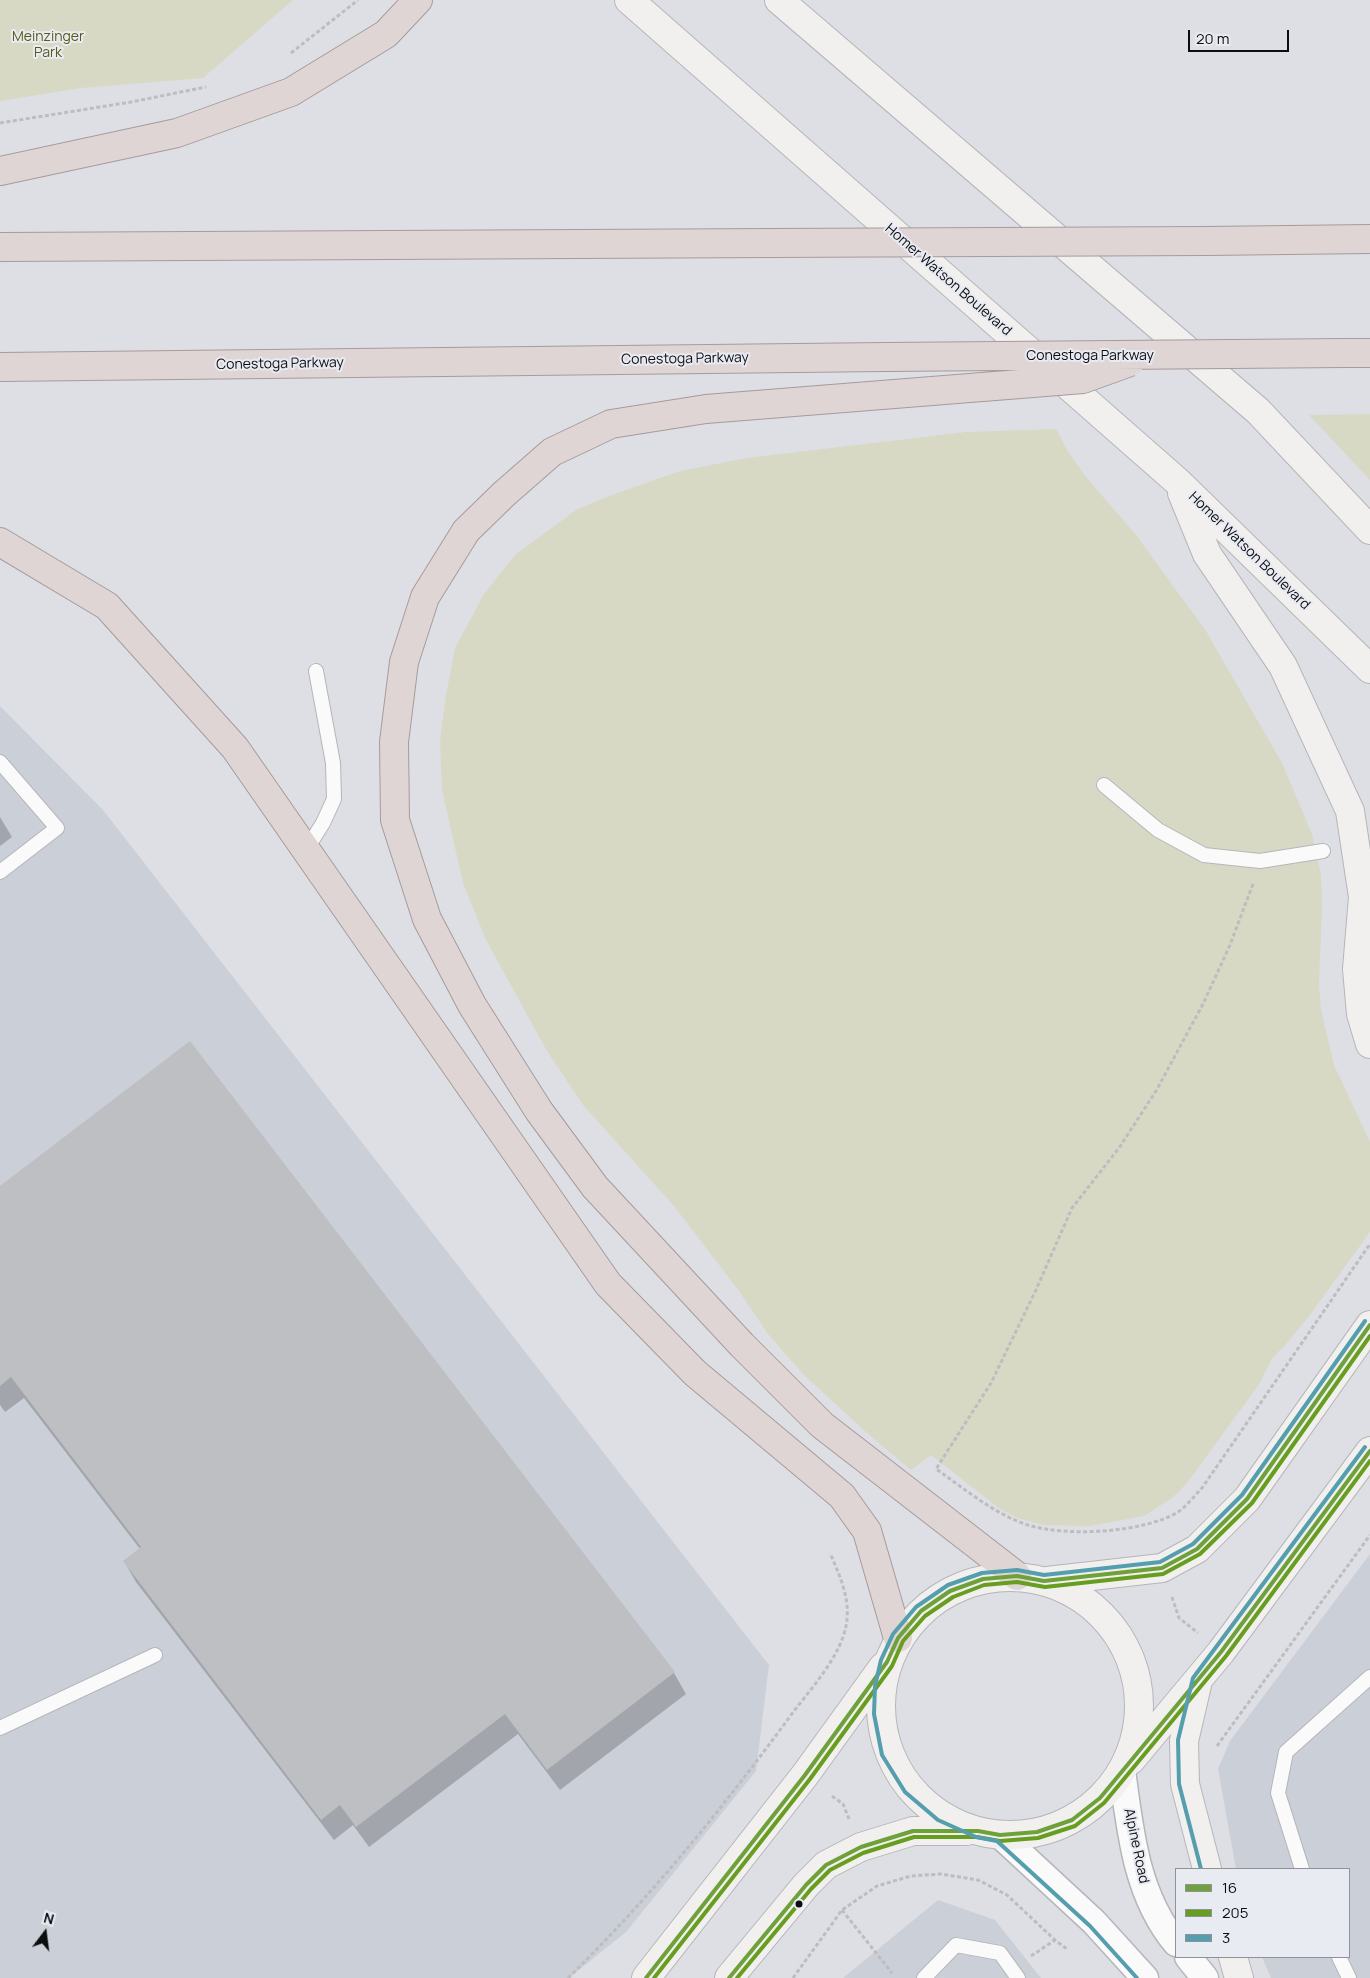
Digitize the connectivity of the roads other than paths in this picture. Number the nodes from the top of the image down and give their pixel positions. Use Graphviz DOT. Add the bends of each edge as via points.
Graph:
graph roads {
  1 [pos="418,0"];
  2 [pos="629,0"];
  3 [pos="780,0"];
  4 [pos="0,171"];
  5 [pos="1370,239"];
  6 [pos="0,247"];
  7 [pos="1358,353"];
  8 [pos="1148,355"];
  9 [pos="0,367"];
  10 [pos="1178,482"];
  11 [pos="1370,530"];
  12 [pos="0,542"];
  13 [pos="1370,669"];
  14 [pos="316,671"];
  15 [pos="0,762"];
  16 [pos="1104,784"];
  17 [pos="306,850"];
  18 [pos="1322,851"];
  19 [pos="0,872"];
  20 [pos="1370,1044"];
  21 [pos="1370,1326"];
  22 [pos="1370,1451"];
  23 [pos="1017,1576"];
  24 [pos="1044,1581"];
  25 [pos="893,1650"];
  26 [pos="155,1655"];
  27 [pos="1370,1677"];
  28 [pos="1199,1680"];
  29 [pos="0,1728"];
  30 [pos="1122,1770"];
  31 [pos="989,1833"];
  32 [pos="1207,1868"];
  33 [pos="1302,1868"];
  34 [pos="1175,1942"];
  35 [pos="1189,1958"];
  36 [pos="1233,1958"];
  37 [pos="1339,1958"];
  38 [pos="646,1978"];
  39 [pos="729,1978"];
  40 [pos="924,1978"];
  41 [pos="1018,1978"];
  42 [pos="1145,1978"];
  43 [pos="1206,1978"];
  44 [pos="1239,1978"];
  45 [pos="1349,1978"];
  1 -- 4 [label="highway" via="386,34 291,92 177,133"];
  2 -- 10 [label="main road, Homer Watson Boulevard"];
  3 -- 11 [label="main road" via="1258,411"];
  5 -- 6 [label="highway, bridge"];
  7 -- 8 [label="highway, Conestoga Parkway, bridge"];
  8 -- 9 [label="highway, Conestoga Parkway, bridge"];
  8 -- 23 [label="highway, bridge" via="1083,380 706,409 611,424 552,452 466,531 425,597 404,662 394,742 395,820 427,919 472,1005 539,1111 595,1187 742,1345 822,1425"];
  10 -- 13 [label="main road, Homer Watson Boulevard"];
  10 -- 20 [label="main road" via="1207,554 1284,666 1350,811 1363,897 1357,969 1361,1014"];
  12 -- 17 [label="highway" via="107,606 235,748"];
  14 -- 17 [label="lane" via="333,763 334,799"];
  15 -- 19 [label="lane" via="56,828"];
  16 -- 18 [label="lane" via="1158,830 1204,855 1260,861"];
  17 -- 25 [label="highway" via="608,1284 694,1373 842,1496 867,1531"];
  21 -- 24 [label="main road" via="1247,1499 1197,1549 1162,1568"];
  22 -- 28 [label="main road"];
  23 -- 24 [label="main road"];
  23 -- 25 [label="main road" via="983,1579 950,1591 921,1611"];
  24 -- 30 [label="main road" via="1072,1592 1096,1610 1128,1653 1140,1706 1135,1739"];
  25 -- 31 [label="main road" via="881,1687 880,1713 888,1753 910,1788 941,1816"];
  25 -- 38 [label="main road" via="793,1790"];
  26 -- 29 [label="lane"];
  27 -- 33 [label="lane" via="1286,1752 1278,1793"];
  28 -- 30 [label="main road"];
  28 -- 32 [label="main road" via="1184,1741 1185,1784"];
  30 -- 31 [label="main road" via="1100,1798 1072,1820 1037,1832"];
  30 -- 34 [label="street, Alpine Road" via="1131,1835 1144,1889"];
  31 -- 39 [label="main road" via="913,1831 861,1847 826,1866 806,1885"];
  31 -- 42 [label="street" via="1094,1922"];
  35 -- 43 [label="street"];
  36 -- 44 [label="main road"];
  37 -- 45 [label="lane"];
  40 -- 41 [label="lane" via="956,1945 1000,1953"];
}
